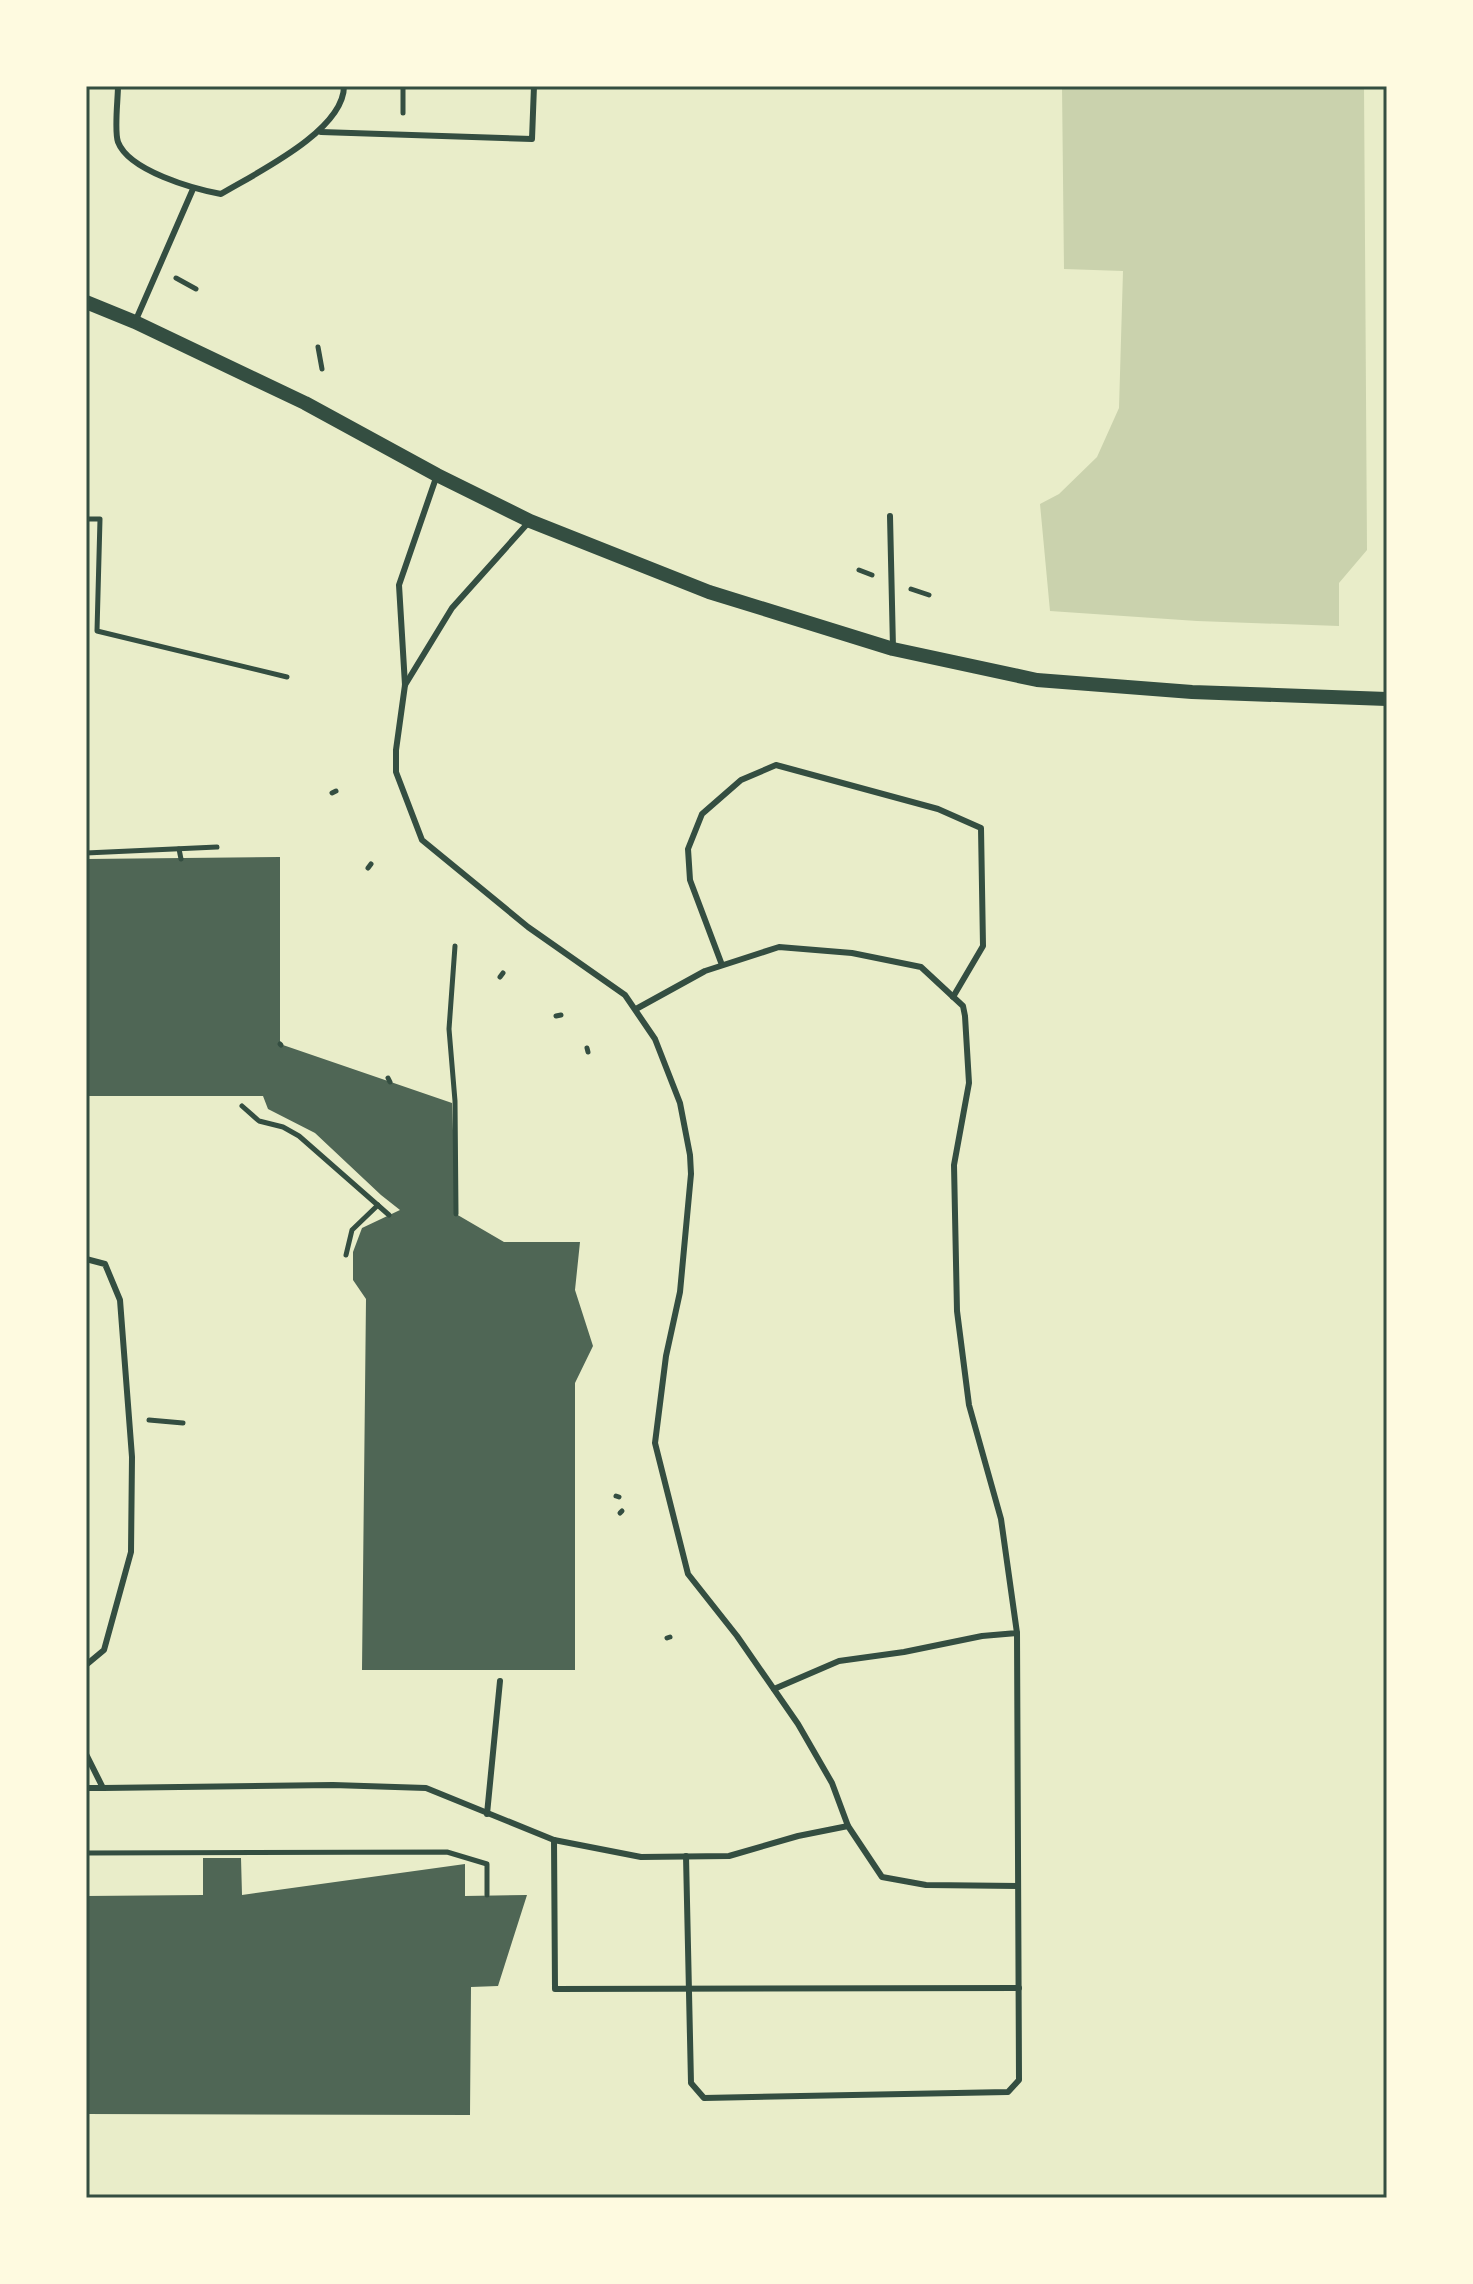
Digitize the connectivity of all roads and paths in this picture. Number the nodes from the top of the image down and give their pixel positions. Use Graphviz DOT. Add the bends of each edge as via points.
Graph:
graph roads {
  1 [pos="118,86"];
  2 [pos="344,86"];
  3 [pos="403,86"];
  4 [pos="534,86"];
  5 [pos="403,114"];
  6 [pos="321,132"];
  7 [pos="193,189"];
  8 [pos="86,302"];
  9 [pos="135,322"];
  10 [pos="318,347"];
  11 [pos="322,369"];
  12 [pos="437,475"];
  13 [pos="890,516"];
  14 [pos="89,519"];
  15 [pos="530,521"];
  16 [pos="893,649"];
  17 [pos="287,677"];
  18 [pos="405,685"];
  19 [pos="1387,699"];
  20 [pos="217,847"];
  21 [pos="179,849"];
  22 [pos="86,853"];
  23 [pos="181,859"];
  24 [pos="455,946"];
  25 [pos="722,965"];
  26 [pos="953,997"];
  27 [pos="636,1009"];
  28 [pos="242,1106"];
  29 [pos="378,1205"];
  30 [pos="456,1214"];
  31 [pos="389,1215"];
  32 [pos="346,1255"];
  33 [pos="86,1259"];
  34 [pos="149,1420"];
  35 [pos="183,1423"];
  36 [pos="1017,1633"];
  37 [pos="86,1665"];
  38 [pos="500,1681"];
  39 [pos="774,1689"];
  40 [pos="86,1754"];
  41 [pos="86,1788"];
  42 [pos="103,1788"];
  43 [pos="487,1814"];
  44 [pos="848,1826"];
  45 [pos="554,1840"];
  46 [pos="86,1853"];
  47 [pos="686,1856"];
  48 [pos="1018,1886"];
  49 [pos="487,1895"];
  50 [pos="1019,1988"];
  51 [pos="689,1989"];
  1 -- 7 [label="lane" via="117,142 132,161"];
  2 -- 6 [label="lane" via="344,95"];
  3 -- 5 [label="path"];
  4 -- 6 [label="lane" via="532,139"];
  6 -- 7 [label="lane" via="221,194"];
  7 -- 9 [label="lane"];
  8 -- 9 [label="street"];
  9 -- 12 [label="street" via="305,403"];
  10 -- 11 [label="path"];
  12 -- 15 [label="street"];
  12 -- 18 [label="lane" via="399,585"];
  13 -- 16 [label="lane"];
  14 -- 17 [label="path" via="100,519 97,631"];
  15 -- 16 [label="street" via="709,592"];
  15 -- 18 [label="lane" via="452,608"];
  16 -- 19 [label="street" via="1037,680"];
  18 -- 27 [label="lane" via="396,772 422,840 528,927 625,995"];
  20 -- 21 [label="path"];
  21 -- 22 [label="path"];
  21 -- 23 [label="path"];
  24 -- 30 [label="path" via="449,1029"];
  25 -- 26 [label="lane" via="779,947 852,953 921,967"];
  25 -- 26 [label="lane" via="690,880 688,849 702,814 741,780 776,765 938,809 981,828 983,946"];
  25 -- 27 [label="lane"];
  26 -- 36 [label="lane" via="965,1016 969,1083 954,1165 957,1311 969,1405 1001,1519"];
  27 -- 39 [label="lane" via="655,1039 680,1103 691,1174 680,1292 655,1443 688,1574"];
  28 -- 29 [label="path" via="259,1121 299,1136"];
  29 -- 31 [label="path"];
  29 -- 32 [label="path" via="352,1230"];
  33 -- 37 [label="lane" via="105,1264 120,1300 132,1457 131,1552 104,1650"];
  34 -- 35 [label="path"];
  36 -- 39 [label="lane" via="839,1661"];
  36 -- 48 [label="lane"];
  38 -- 43 [label="lane"];
  39 -- 44 [label="lane" via="832,1783"];
  40 -- 42 [label="lane"];
  41 -- 42 [label="lane"];
  42 -- 43 [label="lane" via="426,1788"];
  43 -- 45 [label="lane"];
  44 -- 47 [label="lane" via="729,1856"];
  44 -- 48 [label="lane" via="882,1877 926,1885"];
  45 -- 47 [label="lane" via="641,1857"];
  45 -- 51 [label="lane" via="555,1989"];
  46 -- 49 [label="path" via="447,1852 487,1864"];
  47 -- 51 [label="lane"];
  48 -- 50 [label="lane"];
  50 -- 51 [label="lane"];
  50 -- 51 [label="lane" via="1019,2080 1008,2092 704,2098 691,2083"];
}
